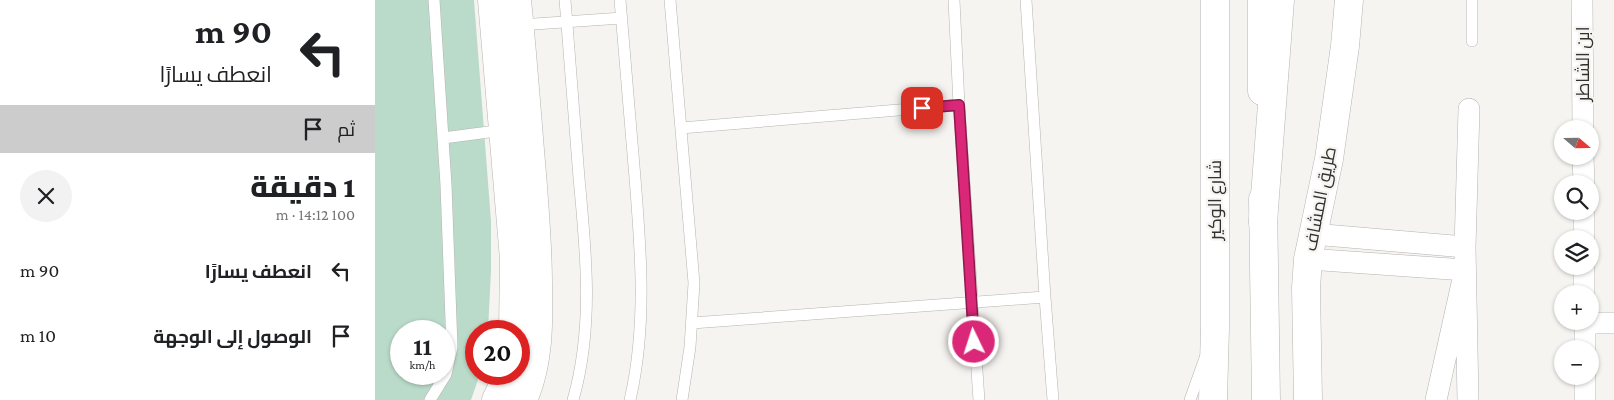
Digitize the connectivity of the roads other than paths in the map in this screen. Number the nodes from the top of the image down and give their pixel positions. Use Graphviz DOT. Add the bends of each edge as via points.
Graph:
graph roads {
  1 [pos="434,0"];
  2 [pos="492,0"];
  3 [pos="565,0"];
  4 [pos="620,0"];
  5 [pos="670,0"];
  6 [pos="954,0"];
  7 [pos="1026,0"];
  8 [pos="1215,0"];
  9 [pos="1262,0"];
  10 [pos="1280,0"];
  11 [pos="1349,0"];
  12 [pos="1472,0"];
  13 [pos="1582,0"];
  14 [pos="519,13"];
  15 [pos="622,18"];
  16 [pos="566,22"];
  17 [pos="1472,41"];
  18 [pos="959,105"];
  19 [pos="1469,109"];
  20 [pos="1583,120"];
  21 [pos="681,128"];
  22 [pos="515,130"];
  23 [pos="443,138"];
  24 [pos="1263,222"];
  25 [pos="1310,246"];
  26 [pos="1465,247"];
  27 [pos="1465,270"];
  28 [pos="1045,297"];
  29 [pos="971,303"];
  30 [pos="513,320"];
  31 [pos="1599,322"];
  32 [pos="692,323"];
  33 [pos="1614,323"];
  34 [pos="1215,328"];
  35 [pos="503,385"];
  36 [pos="1585,385"];
  37 [pos="430,400"];
  38 [pos="496,400"];
  39 [pos="523,400"];
  40 [pos="573,400"];
  41 [pos="630,400"];
  42 [pos="681,400"];
  43 [pos="979,400"];
  44 [pos="1053,400"];
  45 [pos="1190,400"];
  46 [pos="1213,400"];
  47 [pos="1266,400"];
  48 [pos="1308,400"];
  49 [pos="1436,400"];
  50 [pos="1468,400"];
  51 [pos="1585,400"];
  1 -- 23 [label="lane"];
  2 -- 22 [label="main road"];
  3 -- 16 [label="lane"];
  4 -- 15 [label="lane"];
  5 -- 21 [label="lane"];
  6 -- 18 [label="lane"];
  7 -- 28 [label="lane"];
  8 -- 34 [label="main road, شارع الوكير"];
  9 -- 24 [label="main road"];
  10 -- 24 [label="main road"];
  11 -- 25 [label="main road, طريق المشاف" via="1329,158"];
  12 -- 17 [label="lane"];
  13 -- 20 [label="street, ابن الشاطر"];
  14 -- 16 [label="lane"];
  14 -- 22 [label="main road"];
  15 -- 16 [label="lane"];
  15 -- 41 [label="lane" via="642,274 640,342"];
  16 -- 40 [label="lane" via="587,275 585,332"];
  18 -- 21 [label="lane"];
  18 -- 29 [label="lane"];
  19 -- 26 [label="street"];
  21 -- 32 [label="lane" via="693,283"];
  22 -- 23 [label="lane"];
  22 -- 30 [label="main road"];
  22 -- 39 [label="main road" via="538,261 536,353"];
  23 -- 37 [label="lane" via="451,347 445,374"];
  24 -- 47 [label="main road"];
  25 -- 26 [label="street"];
  25 -- 27 [label="street"];
  25 -- 48 [label="main road, طريق المشاف"];
  26 -- 27 [label="street"];
  27 -- 49 [label="street"];
  27 -- 50 [label="street"];
  28 -- 29 [label="lane"];
  28 -- 44 [label="lane"];
  29 -- 32 [label="lane"];
  29 -- 43 [label="lane"];
  31 -- 33 [label="street"];
  32 -- 42 [label="lane"];
  34 -- 45 [label="lane"];
  34 -- 46 [label="main road, شارع الوكير"];
  35 -- 38 [label="main road"];
  36 -- 51 [label="street"];
}
